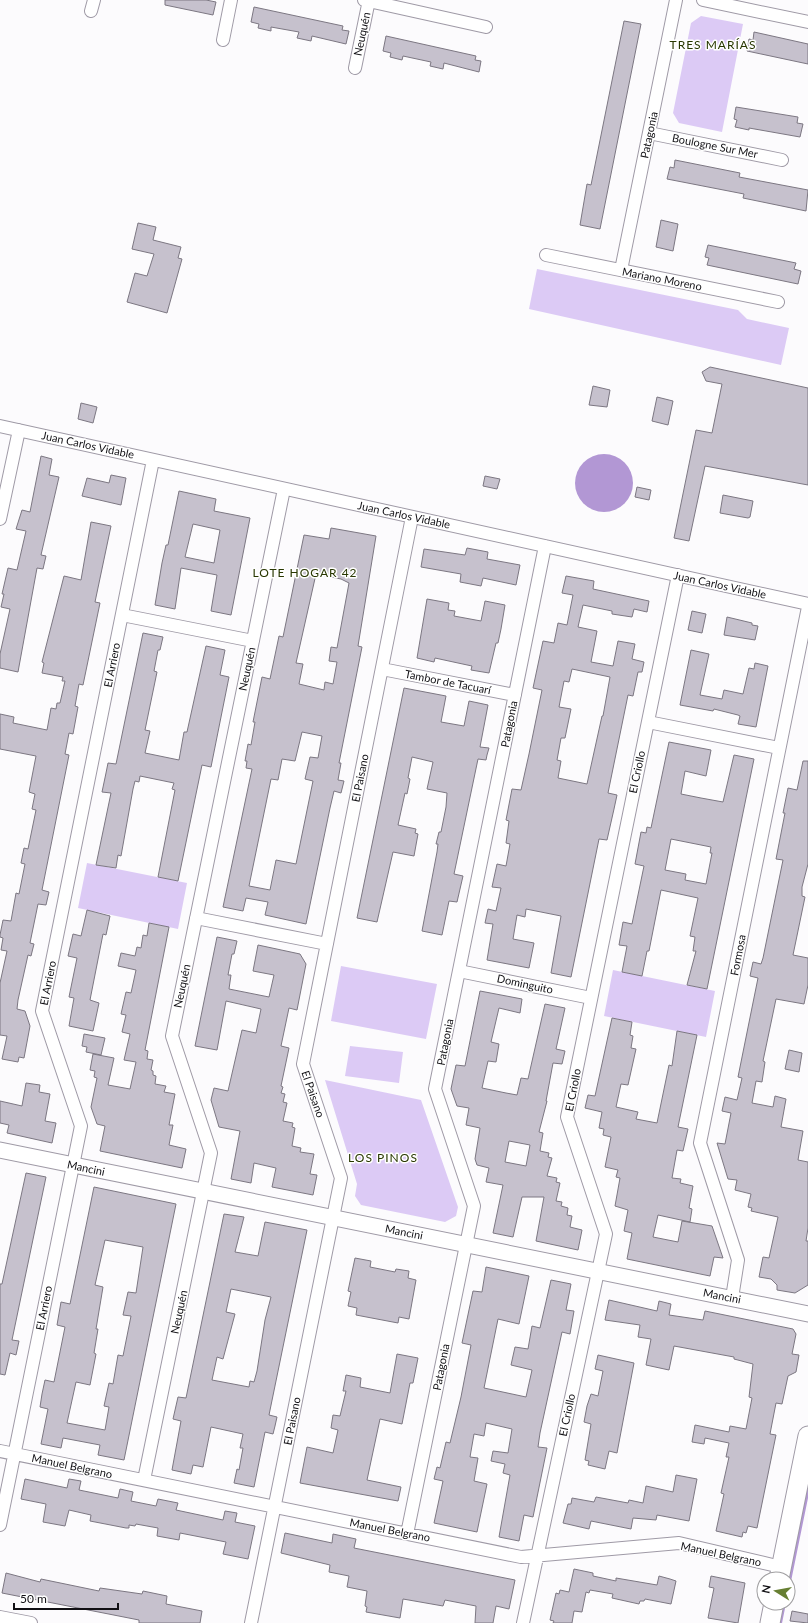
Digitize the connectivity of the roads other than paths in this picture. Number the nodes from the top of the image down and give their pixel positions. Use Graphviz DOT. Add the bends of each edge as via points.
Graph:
graph roads {
  1 [pos="231,0"];
  2 [pos="368,0"];
  3 [pos="676,0"];
  4 [pos="703,0"];
  5 [pos="808,22"];
  6 [pos="486,27"];
  7 [pos="223,40"];
  8 [pos="355,68"];
  9 [pos="649,133"];
  10 [pos="782,160"];
  11 [pos="546,255"];
  12 [pos="621,270"];
  13 [pos="778,302"];
  14 [pos="0,426"];
  15 [pos="19,430"];
  16 [pos="153,460"];
  17 [pos="284,489"];
  18 [pos="412,517"];
  19 [pos="0,519"];
  20 [pos="545,546"];
  21 [pos="678,575"];
  22 [pos="808,604"];
  23 [pos="808,607"];
  24 [pos="122,615"];
  25 [pos="253,641"];
  26 [pos="382,669"];
  27 [pos="515,694"];
  28 [pos="648,722"];
  29 [pos="779,748"];
  30 [pos="196,918"];
  31 [pos="327,944"];
  32 [pos="459,971"];
  33 [pos="591,998"];
  34 [pos="0,1150"];
  35 [pos="73,1165"];
  36 [pos="203,1191"];
  37 [pos="334,1218"];
  38 [pos="466,1244"];
  39 [pos="598,1271"];
  40 [pos="732,1298"];
  41 [pos="808,1314"];
  42 [pos="808,1436"];
  43 [pos="0,1451"];
  44 [pos="14,1454"];
  45 [pos="144,1480"];
  46 [pos="275,1507"];
  47 [pos="0,1525"];
  48 [pos="407,1534"];
  49 [pos="537,1556"];
  50 [pos="773,1571"];
  51 [pos="780,1571"];
  52 [pos="772,1611"];
  53 [pos="0,1617"];
  54 [pos="31,1623"];
  55 [pos="251,1623"];
  56 [pos="523,1623"];
  57 [pos="770,1623"];
  1 -- 7 [label="street"];
  2 -- 6 [label="street"];
  2 -- 8 [label="street, Neuquén"];
  3 -- 9 [label="street, Patagonia"];
  4 -- 5 [label="street"];
  9 -- 10 [label="street, Boulogne Sur Mer"];
  9 -- 12 [label="street, Patagonia"];
  11 -- 12 [label="street, Mariano Moreno"];
  12 -- 13 [label="street, Mariano Moreno"];
  14 -- 15 [label="street, Juan Carlos Vidable"];
  15 -- 16 [label="street, Juan Carlos Vidable"];
  15 -- 19 [label="street"];
  16 -- 17 [label="street, Juan Carlos Vidable"];
  16 -- 24 [label="street, El Arriero"];
  17 -- 18 [label="street, Juan Carlos Vidable"];
  17 -- 25 [label="street, Neuquén"];
  18 -- 20 [label="street, Juan Carlos Vidable"];
  18 -- 26 [label="street, El Paisano"];
  20 -- 21 [label="street, Juan Carlos Vidable"];
  20 -- 27 [label="street, Patagonia"];
  21 -- 22 [label="street, Juan Carlos Vidable"];
  21 -- 28 [label="street, El Criollo"];
  23 -- 29 [label="street, Formosa"];
  24 -- 25 [label="street"];
  24 -- 35 [label="street, El Arriero" via="42,1011 81,1126"];
  25 -- 30 [label="street, Neuquén"];
  26 -- 27 [label="street, Tambor de Tacuarí"];
  26 -- 31 [label="street, El Paisano"];
  27 -- 32 [label="street, Patagonia"];
  28 -- 29 [label="street"];
  28 -- 33 [label="street, El Criollo"];
  29 -- 40 [label="street, Formosa" via="700,1143 738,1260"];
  30 -- 31 [label="street"];
  30 -- 36 [label="street, Neuquén" via="172,1036 211,1153"];
  31 -- 37 [label="street, El Paisano" via="303,1064 342,1178"];
  32 -- 33 [label="street, Dominguito"];
  32 -- 38 [label="street, Patagonia" via="435,1090 474,1206"];
  33 -- 39 [label="street, El Criollo" via="567,1117 606,1234"];
  34 -- 35 [label="street, Mancini"];
  35 -- 36 [label="street, Mancini"];
  35 -- 44 [label="street, El Arriero"];
  36 -- 37 [label="street, Mancini"];
  36 -- 45 [label="street, Neuquén"];
  37 -- 38 [label="street, Mancini"];
  37 -- 46 [label="street, El Paisano"];
  38 -- 39 [label="street, Mancini"];
  38 -- 48 [label="street, Patagonia"];
  39 -- 40 [label="street, Mancini"];
  39 -- 49 [label="street, El Criollo"];
  40 -- 41 [label="street, Mancini"];
  42 -- 51 [label="main road"];
  43 -- 44 [label="street, Manuel Belgrano"];
  44 -- 45 [label="street, Manuel Belgrano"];
  44 -- 47 [label="street, El Arriero"];
  45 -- 46 [label="street, Manuel Belgrano"];
  46 -- 48 [label="street, Manuel Belgrano"];
  46 -- 55 [label="street, El Paisano"];
  48 -- 49 [label="street, Manuel Belgrano" via="521,1557"];
  49 -- 50 [label="street, Manuel Belgrano" via="679,1543"];
  49 -- 56 [label="street, El Criollo"];
  52 -- 57 [label="main road"];
  53 -- 54 [label="street"];
}
